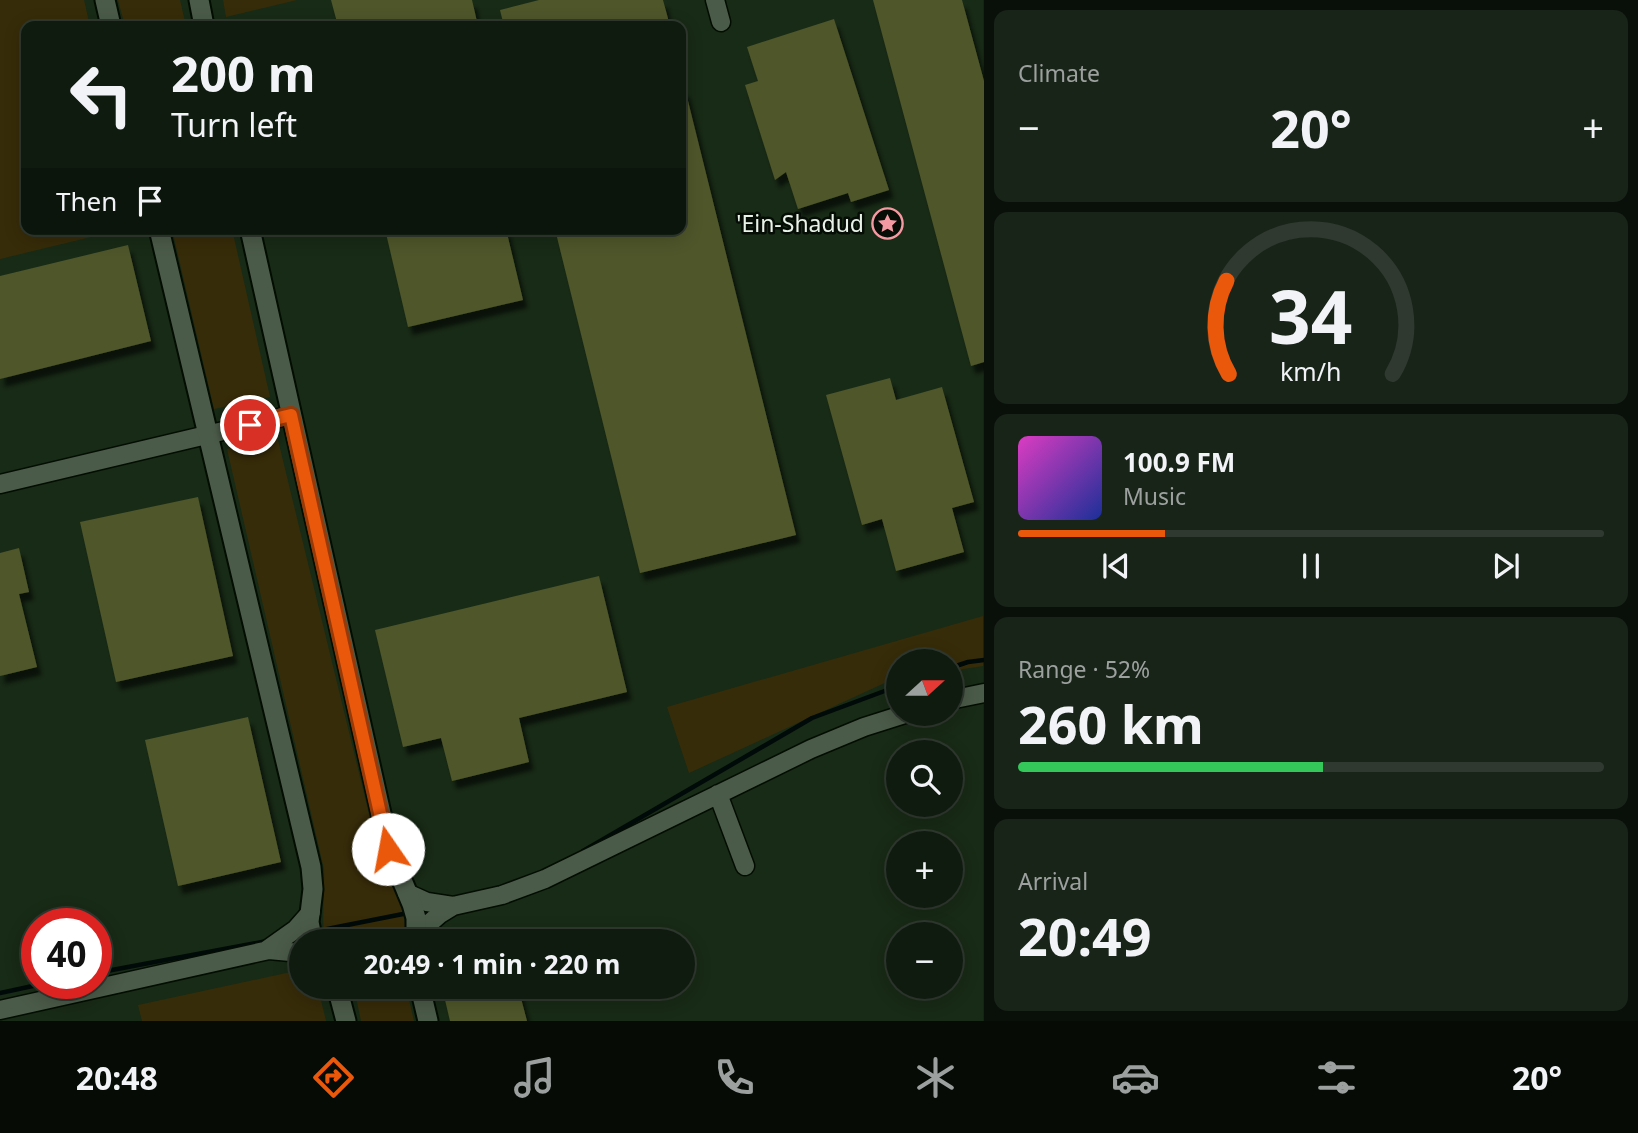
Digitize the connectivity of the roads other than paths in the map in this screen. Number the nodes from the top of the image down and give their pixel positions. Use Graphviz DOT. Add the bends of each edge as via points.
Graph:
graph roads {
  1 [pos="105,0"];
  2 [pos="199,0"];
  3 [pos="715,0"];
  4 [pos="110,21"];
  5 [pos="203,21"];
  6 [pos="721,22"];
  7 [pos="160,235"];
  8 [pos="251,235"];
  9 [pos="291,415"];
  10 [pos="208,435"];
  11 [pos="0,484"];
  12 [pos="984,693"];
  13 [pos="963,698"];
  14 [pos="886,720"];
  15 [pos="718,794"];
  16 [pos="746,866"];
  17 [pos="407,894"];
  18 [pos="453,906"];
  19 [pos="311,912"];
  20 [pos="310,929"];
  21 [pos="416,929"];
  22 [pos="425,929"];
  23 [pos="289,950"];
  24 [pos="265,951"];
  25 [pos="340,999"];
  26 [pos="423,999"];
  27 [pos="0,1010"];
  28 [pos="346,1021"];
  29 [pos="428,1021"];
  1 -- 4 [label="street"];
  2 -- 5 [label="street"];
  3 -- 6 [label="street"];
  7 -- 10 [label="street"];
  8 -- 9 [label="street"];
  9 -- 10 [label="street"];
  9 -- 17 [label="street" via="388,849"];
  10 -- 11 [label="street"];
  10 -- 19 [label="street" via="311,867"];
  12 -- 13 [label="street"];
  14 -- 15 [label="street" via="811,749"];
  15 -- 16 [label="street"];
  15 -- 18 [label="street" via="533,884"];
  17 -- 18 [label="street"];
  17 -- 21 [label="street"];
  18 -- 22 [label="street"];
  19 -- 20 [label="street"];
  19 -- 24 [label="street"];
  23 -- 24 [label="street"];
  24 -- 27 [label="street"];
  25 -- 28 [label="street"];
  26 -- 29 [label="street"];
}
